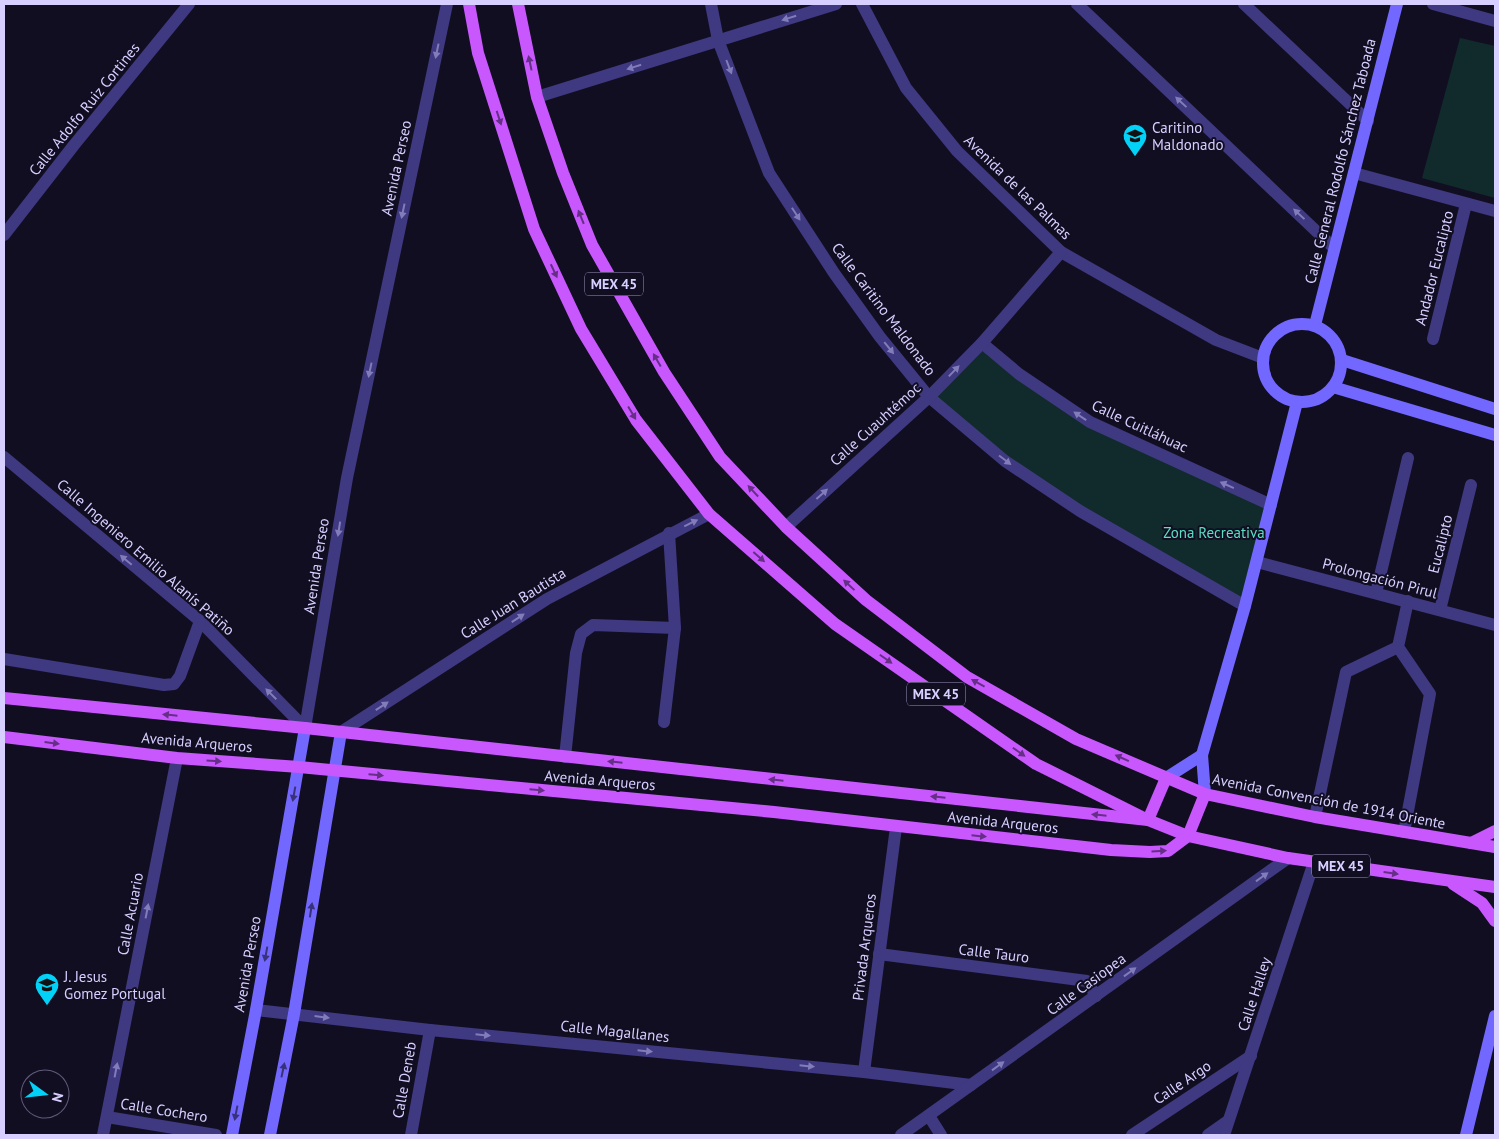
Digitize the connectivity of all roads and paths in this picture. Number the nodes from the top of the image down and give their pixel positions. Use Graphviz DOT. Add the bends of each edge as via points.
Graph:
graph roads {
  1 [pos="190,4"];
  2 [pos="447,4"];
  3 [pos="469,4"];
  4 [pos="518,4"];
  5 [pos="711,4"];
  6 [pos="836,4"];
  7 [pos="862,4"];
  8 [pos="1077,4"];
  9 [pos="1244,4"];
  10 [pos="1397,4"];
  11 [pos="1434,4"];
  12 [pos="1495,21"];
  13 [pos="718,40"];
  14 [pos="537,97"];
  15 [pos="1368,121"];
  16 [pos="1354,173"];
  17 [pos="1466,204"];
  18 [pos="1495,211"];
  19 [pos="4,235"];
  20 [pos="1334,248"];
  21 [pos="1062,252"];
  22 [pos="1315,326"];
  23 [pos="1433,339"];
  24 [pos="982,343"];
  25 [pos="1263,358"];
  26 [pos="1342,360"];
  27 [pos="1333,387"];
  28 [pos="930,397"];
  29 [pos="1297,402"];
  30 [pos="1495,408"];
  31 [pos="1495,435"];
  32 [pos="4,457"];
  33 [pos="1408,458"];
  34 [pos="1471,485"];
  35 [pos="1271,505"];
  36 [pos="709,514"];
  37 [pos="786,526"];
  38 [pos="669,533"];
  39 [pos="1257,562"];
  40 [pos="1376,593"];
  41 [pos="1408,601"];
  42 [pos="1246,606"];
  43 [pos="1440,610"];
  44 [pos="200,621"];
  45 [pos="1495,625"];
  46 [pos="675,628"];
  47 [pos="1398,647"];
  48 [pos="4,659"];
  49 [pos="4,698"];
  50 [pos="664,722"];
  51 [pos="306,728"];
  52 [pos="341,732"];
  53 [pos="4,737"];
  54 [pos="1202,755"];
  55 [pos="565,757"];
  56 [pos="177,758"];
  57 [pos="299,767"];
  58 [pos="334,771"];
  59 [pos="1166,778"];
  60 [pos="1204,794"];
  61 [pos="1315,817"];
  62 [pos="1148,820"];
  63 [pos="896,827"];
  64 [pos="1495,831"];
  65 [pos="1404,832"];
  66 [pos="1188,836"];
  67 [pos="1470,843"];
  68 [pos="1495,847"];
  69 [pos="1288,858"];
  70 [pos="1314,862"];
  71 [pos="1447,881"];
  72 [pos="1495,887"];
  73 [pos="1495,921"];
  74 [pos="878,954"];
  75 [pos="1096,996"];
  76 [pos="256,1010"];
  77 [pos="294,1014"];
  78 [pos="1495,1016"];
  79 [pos="430,1030"];
  80 [pos="1251,1056"];
  81 [pos="864,1072"];
  82 [pos="971,1085"];
  83 [pos="929,1116"];
  84 [pos="107,1117"];
  85 [pos="1228,1121"];
  86 [pos="103,1135"];
  87 [pos="216,1135"];
  88 [pos="232,1135"];
  89 [pos="270,1135"];
  90 [pos="411,1135"];
  91 [pos="901,1135"];
  92 [pos="941,1135"];
  93 [pos="1132,1135"];
  94 [pos="1208,1135"];
  95 [pos="1224,1135"];
  96 [pos="1466,1135"];
  1 -- 19 [label="street, Calle Adolfo Ruiz Cortines"];
  2 -- 51 [label="street, Avenida Perseo, one-way" via="348,478"];
  3 -- 36 [label="main road, MEX 45, one-way" via="478,53 534,229 581,329 636,420"];
  14 -- 4 [label="main road, Avenida Convención de 1914 Oriente / MEX 45, one-way"];
  5 -- 13 [label="street, Calle Caritino Maldonado"];
  6 -- 13 [label="street, one-way"];
  7 -- 21 [label="street, Avenida de las Palmas" via="906,88 958,151"];
  20 -- 8 [label="street, one-way"];
  9 -- 15 [label="street"];
  10 -- 15 [label="street, Calle General Rodolfo Sánchez Taboada"];
  11 -- 12 [label="street"];
  13 -- 14 [label="street, one-way"];
  13 -- 28 [label="street, Calle Caritino Maldonado, one-way" via="769,173 834,273 880,337"];
  37 -- 14 [label="main road, Avenida Convención de 1914 Oriente / MEX 45, one-way" via="720,457 664,372 592,245"];
  15 -- 16 [label="street, Calle General Rodolfo Sánchez Taboada"];
  16 -- 17 [label="street"];
  16 -- 20 [label="street, Calle General Rodolfo Sánchez Taboada"];
  17 -- 18 [label="street"];
  17 -- 23 [label="street, Andador Eucalipto"];
  20 -- 22 [label="street, Calle General Rodolfo Sánchez Taboada"];
  21 -- 24 [label="street, Calle Cuauhtémoc"];
  21 -- 25 [label="street, Avenida de las Palmas" via="1216,340"];
  22 -- 25 [label="street" via="1302,323 1288,326 1274,335"];
  22 -- 26 [label="street" via="1327,332 1336,343"];
  28 -- 24 [label="street, Calle Cuauhtémoc, one-way"];
  35 -- 24 [label="street, Calle Cuitláhuac, one-way" via="1090,422 1019,374"];
  25 -- 29 [label="street" via="1267,380 1274,391"];
  26 -- 27 [label="street"];
  26 -- 30 [label="street"];
  27 -- 29 [label="street" via="1309,402"];
  27 -- 31 [label="street"];
  37 -- 28 [label="street, Calle Cuauhtémoc, one-way"];
  28 -- 42 [label="street, Calle Caritino Maldonado, one-way" via="1005,461 1080,510"];
  29 -- 35 [label="street"];
  44 -- 32 [label="street, Calle Ingeniero Emilio Alanís Patiño, one-way"];
  33 -- 40 [label="street"];
  34 -- 43 [label="street, Eucalipto"];
  35 -- 39 [label="street"];
  38 -- 36 [label="street, Calle Juan Bautista, one-way"];
  36 -- 62 [label="main road, MEX 45, one-way" via="835,624 883,658 1036,764"];
  59 -- 37 [label="main road, Avenida Convención de 1914 Oriente / MEX 45, one-way" via="1076,739 967,677 866,600"];
  38 -- 46 [label="street"];
  52 -- 38 [label="street, Calle Juan Bautista, one-way" via="547,599"];
  39 -- 40 [label="street, Prolongación Pirul"];
  39 -- 42 [label="street"];
  40 -- 41 [label="street, Prolongación Pirul"];
  41 -- 43 [label="street, Prolongación Pirul"];
  41 -- 47 [label="street"];
  42 -- 54 [label="street"];
  43 -- 45 [label="street, Prolongación Pirul"];
  44 -- 48 [label="street" via="174,684"];
  51 -- 44 [label="street, Calle Ingeniero Emilio Alanís Patiño, one-way"];
  46 -- 50 [label="street"];
  46 -- 55 [label="street" via="593,625 581,634 576,653"];
  47 -- 61 [label="street" via="1346,672"];
  47 -- 65 [label="street" via="1430,694"];
  51 -- 49 [label="main road, Avenida Arqueros, one-way"];
  51 -- 52 [label="main road, Avenida Arqueros"];
  51 -- 57 [label="street, Avenida Perseo"];
  52 -- 55 [label="main road, Avenida Arqueros"];
  52 -- 58 [label="street"];
  53 -- 56 [label="main road, Avenida Arqueros, one-way"];
  54 -- 59 [label="street"];
  54 -- 60 [label="street"];
  62 -- 55 [label="main road, Avenida Arqueros, one-way"];
  56 -- 57 [label="main road, Avenida Arqueros, one-way"];
  84 -- 56 [label="street, Calle Acuario, one-way"];
  57 -- 58 [label="main road, Avenida Arqueros"];
  57 -- 76 [label="street, Avenida Perseo, one-way"];
  58 -- 63 [label="main road, Avenida Arqueros, one-way" via="774,812"];
  77 -- 58 [label="street, one-way"];
  59 -- 60 [label="main road, Avenida Convención de 1914 Oriente / MEX 45"];
  59 -- 62 [label="main road"];
  60 -- 61 [label="main road, Avenida Convención de 1914 Oriente / MEX 45"];
  60 -- 66 [label="main road"];
  61 -- 65 [label="main road, Avenida Convención de 1914 Oriente / MEX 45"];
  62 -- 66 [label="main road, MEX 45"];
  63 -- 66 [label="main road, Avenida Arqueros, one-way" via="1150,852 1168,851"];
  63 -- 74 [label="street, Privada Arqueros"];
  64 -- 67 [label="main road"];
  65 -- 67 [label="main road, Avenida Convención de 1914 Oriente / MEX 45"];
  66 -- 69 [label="main road, MEX 45"];
  67 -- 68 [label="main road, Avenida Convención de 1914 Oriente / MEX 45"];
  69 -- 70 [label="main road, MEX 45"];
  75 -- 69 [label="street, Calle Casiopea, one-way"];
  70 -- 71 [label="main road, MEX 45, one-way"];
  70 -- 80 [label="street, Calle Halley"];
  71 -- 72 [label="main road, MEX 45"];
  71 -- 73 [label="main road" via="1482,903"];
  74 -- 75 [label="street, Calle Tauro" via="1088,981"];
  74 -- 81 [label="street, Privada Arqueros"];
  82 -- 75 [label="street, Calle Casiopea, one-way"];
  76 -- 77 [label="street, Calle Magallanes"];
  76 -- 88 [label="street, Avenida Perseo, one-way"];
  77 -- 79 [label="street, Calle Magallanes, one-way"];
  89 -- 77 [label="street, one-way"];
  78 -- 96 [label="street"];
  79 -- 81 [label="street, Calle Magallanes, one-way"];
  79 -- 90 [label="street, Calle Deneb"];
  80 -- 85 [label="street, Calle Halley"];
  80 -- 93 [label="street, Calle Argo"];
  81 -- 82 [label="street, Calle Magallanes"];
  82 -- 83 [label="street, Calle Casiopea"];
  83 -- 91 [label="street, Calle Casiopea"];
  83 -- 92 [label="street"];
  84 -- 86 [label="street, Calle Acuario"];
  84 -- 87 [label="street, Calle Cochero"];
  85 -- 94 [label="street"];
  85 -- 95 [label="street, Calle Halley"];
}
